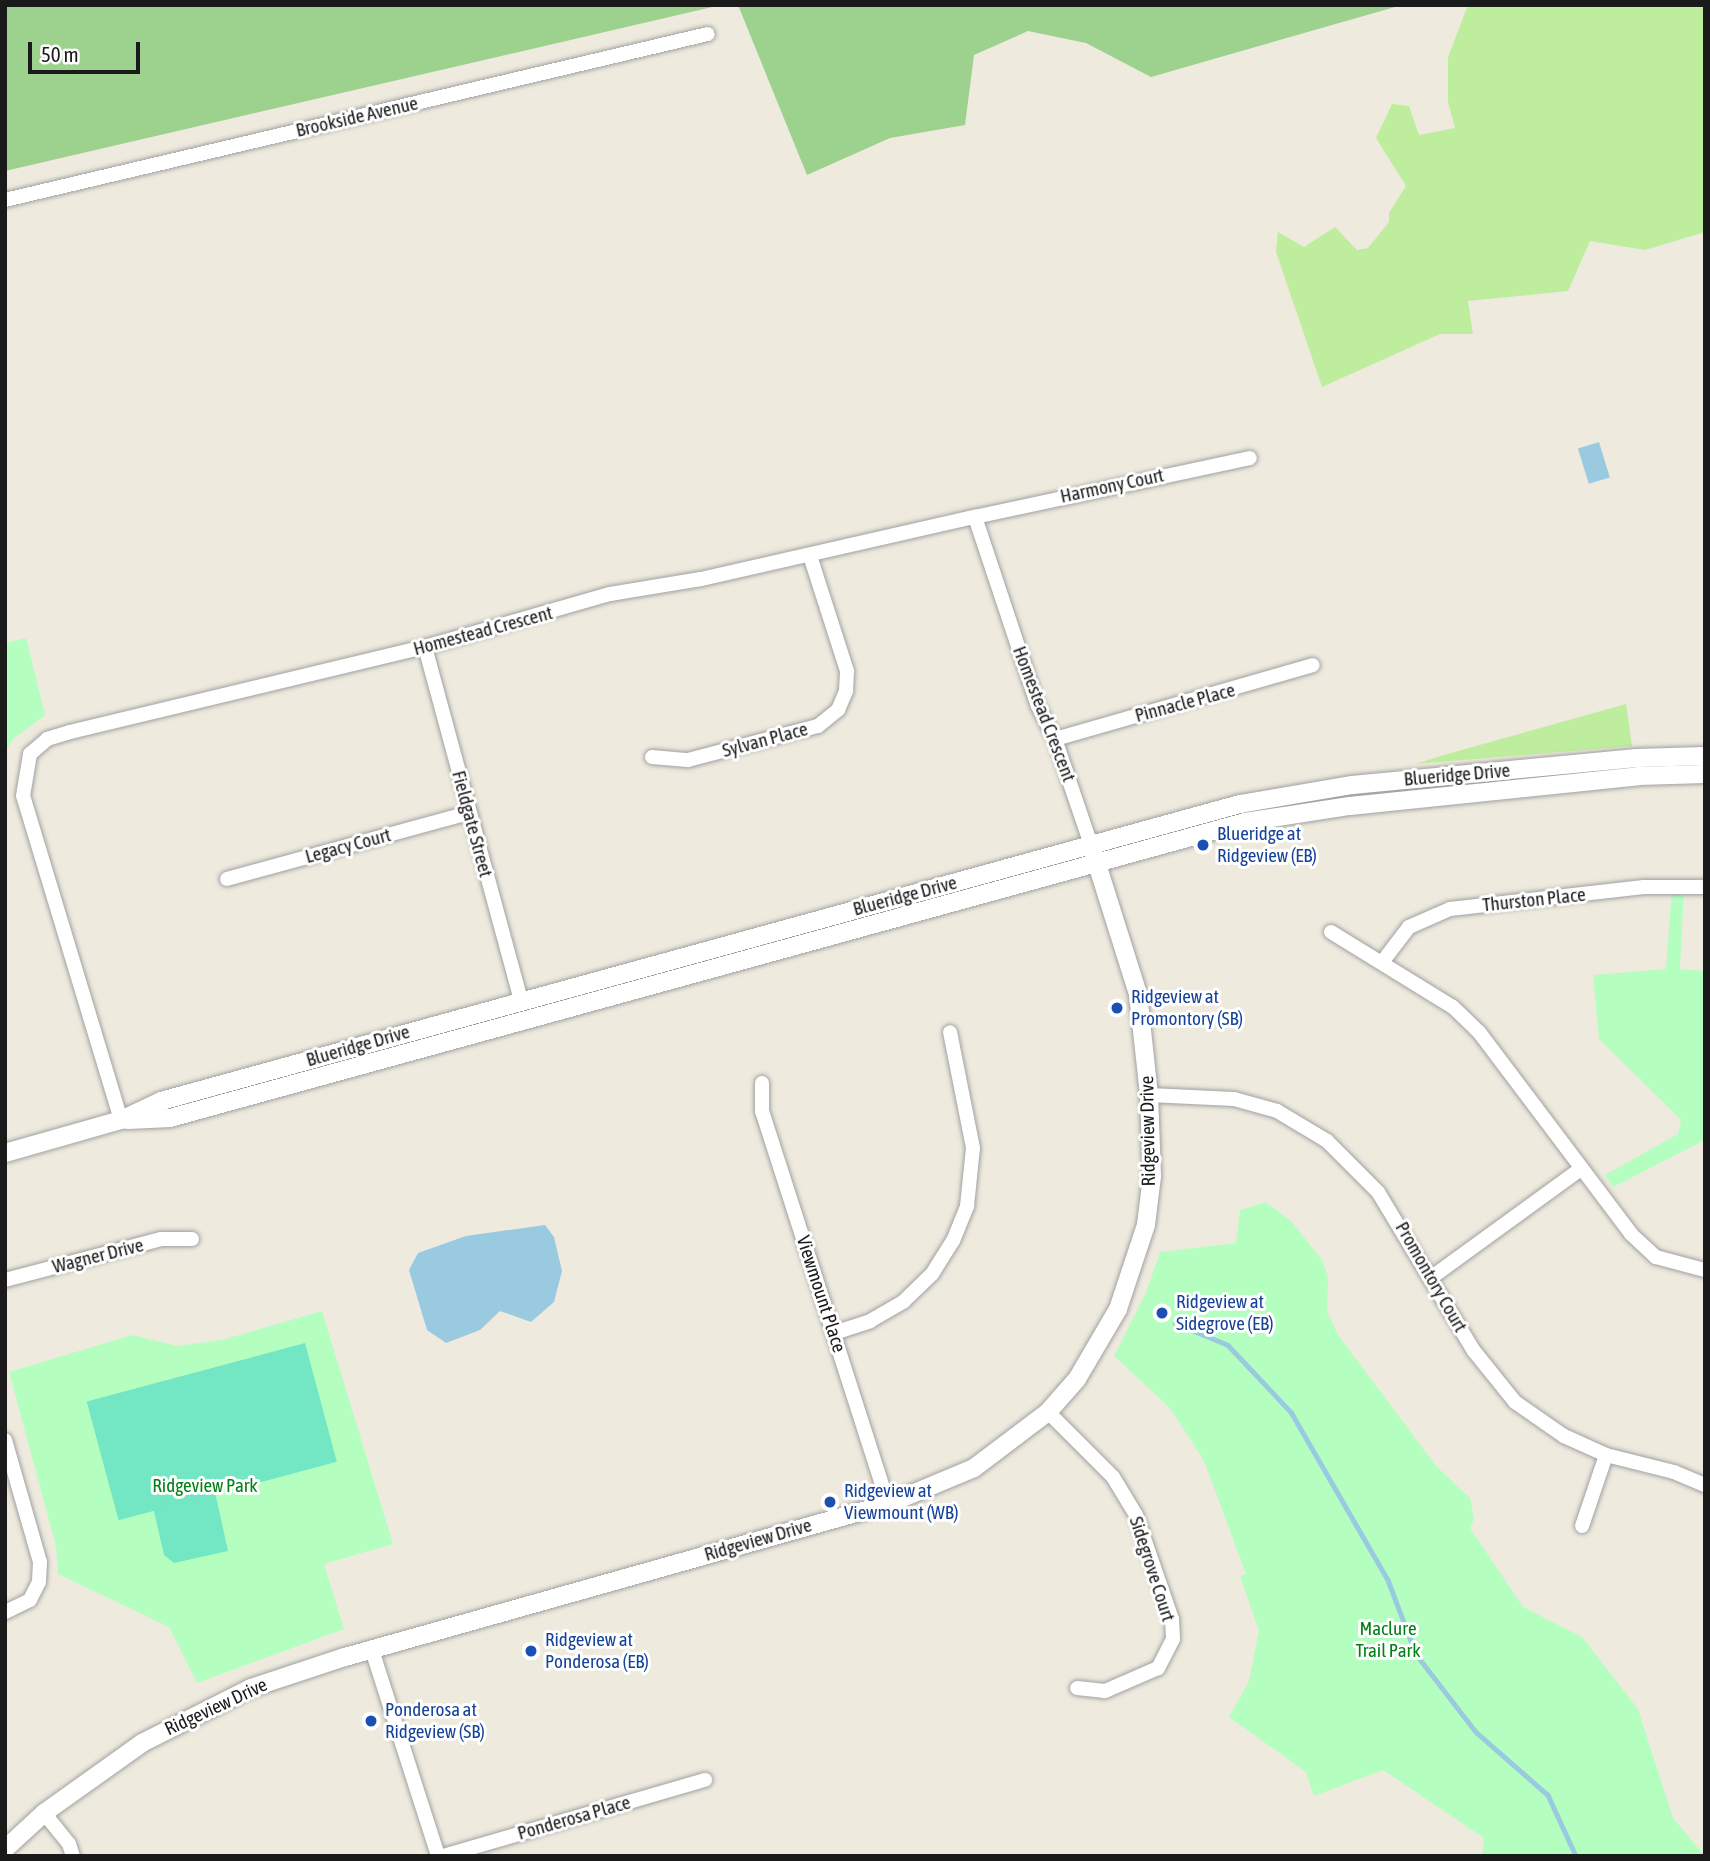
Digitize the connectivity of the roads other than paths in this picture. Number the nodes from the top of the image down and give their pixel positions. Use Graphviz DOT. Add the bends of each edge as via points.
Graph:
graph roads {
  1 [pos="708,34"];
  2 [pos="5,200"];
  3 [pos="1250,458"];
  4 [pos="975,517"];
  5 [pos="810,556"];
  6 [pos="425,647"];
  7 [pos="1313,665"];
  8 [pos="1055,739"];
  9 [pos="652,757"];
  10 [pos="1705,757"];
  11 [pos="1705,774"];
  12 [pos="469,813"];
  13 [pos="1093,853"];
  14 [pos="227,878"];
  15 [pos="1705,887"];
  16 [pos="1331,932"];
  17 [pos="1383,961"];
  18 [pos="521,1001"];
  19 [pos="950,1032"];
  20 [pos="762,1083"];
  21 [pos="1149,1095"];
  22 [pos="121,1120"];
  23 [pos="5,1153"];
  24 [pos="1582,1168"];
  25 [pos="192,1239"];
  26 [pos="1705,1270"];
  27 [pos="1432,1277"];
  28 [pos="5,1280"];
  29 [pos="834,1333"];
  30 [pos="1048,1412"];
  31 [pos="5,1440"];
  32 [pos="1606,1455"];
  33 [pos="7,1456"];
  34 [pos="1705,1485"];
  35 [pos="888,1504"];
  36 [pos="1582,1525"];
  37 [pos="5,1612"];
  38 [pos="372,1650"];
  39 [pos="1077,1688"];
  40 [pos="705,1780"];
  41 [pos="44,1813"];
  42 [pos="5,1849"];
  43 [pos="73,1856"];
  44 [pos="438,1856"];
  45 [pos="443,1856"];
  1 -- 2 [label="street, Brookside Avenue"];
  3 -- 4 [label="street, Harmony Court"];
  4 -- 5 [label="street, Homestead Crescent"];
  4 -- 8 [label="street, Homestead Crescent" via="1038,706"];
  5 -- 6 [label="street, Homestead Crescent" via="610,594"];
  5 -- 9 [label="street, Sylvan Place" via="847,671 838,710 818,726 688,760"];
  6 -- 12 [label="street, Fieldgate Street"];
  6 -- 22 [label="street, Homestead Crescent" via="70,732 47,739 30,754 23,796"];
  7 -- 8 [label="street, Pinnacle Place"];
  8 -- 13 [label="street, Homestead Crescent"];
  10 -- 13 [label="street, Blueridge Drive" via="1637,758 1352,785 1240,804"];
  11 -- 13 [label="street, Blueridge Drive" via="1638,776 1350,806"];
  12 -- 14 [label="street, Legacy Court"];
  12 -- 18 [label="street, Fieldgate Street"];
  13 -- 18 [label="street, Blueridge Drive"];
  13 -- 21 [label="street, Ridgeview Drive" via="1138,994"];
  13 -- 22 [label="street, Blueridge Drive" via="170,1118"];
  15 -- 17 [label="street, Thurston Place" via="1644,887 1450,909 1409,927"];
  16 -- 17 [label="street"];
  17 -- 24 [label="street" via="1453,1007 1479,1032"];
  18 -- 22 [label="street, Blueridge Drive" via="161,1101"];
  19 -- 29 [label="street" via="973,1147 967,1206 932,1274 904,1301 870,1321"];
  20 -- 29 [label="street, Viewmount Place" via="762,1111"];
  21 -- 27 [label="street, Promontory Court" via="1234,1099 1304,1125 1370,1182"];
  21 -- 30 [label="street, Ridgeview Drive" via="1152,1176 1146,1225 1129,1282 1097,1348"];
  22 -- 23 [label="street, Blueridge Drive"];
  24 -- 26 [label="street" via="1631,1234 1656,1257"];
  24 -- 27 [label="street"];
  25 -- 28 [label="street, Wagner Drive" via="161,1239"];
  27 -- 32 [label="street, Promontory Court" via="1474,1351 1515,1402 1564,1436"];
  29 -- 35 [label="street, Viewmount Place"];
  30 -- 35 [label="street, Ridgeview Drive" via="974,1468"];
  30 -- 39 [label="street, Sidegrove Court" via="1105,1468 1136,1515 1172,1619 1173,1639 1158,1668 1105,1691"];
  31 -- 33 [label="street"];
  32 -- 34 [label="street, Promontory Court"];
  32 -- 36 [label="street"];
  33 -- 37 [label="street" via="40,1562 39,1582 30,1600"];
  35 -- 38 [label="street, Ridgeview Drive"];
  38 -- 41 [label="street, Ridgeview Drive" via="283,1677 210,1707 142,1743"];
  38 -- 44 [label="street"];
  40 -- 45 [label="street, Ponderosa Place"];
  41 -- 42 [label="street, Ridgeview Drive"];
  41 -- 43 [label="street"];
}
